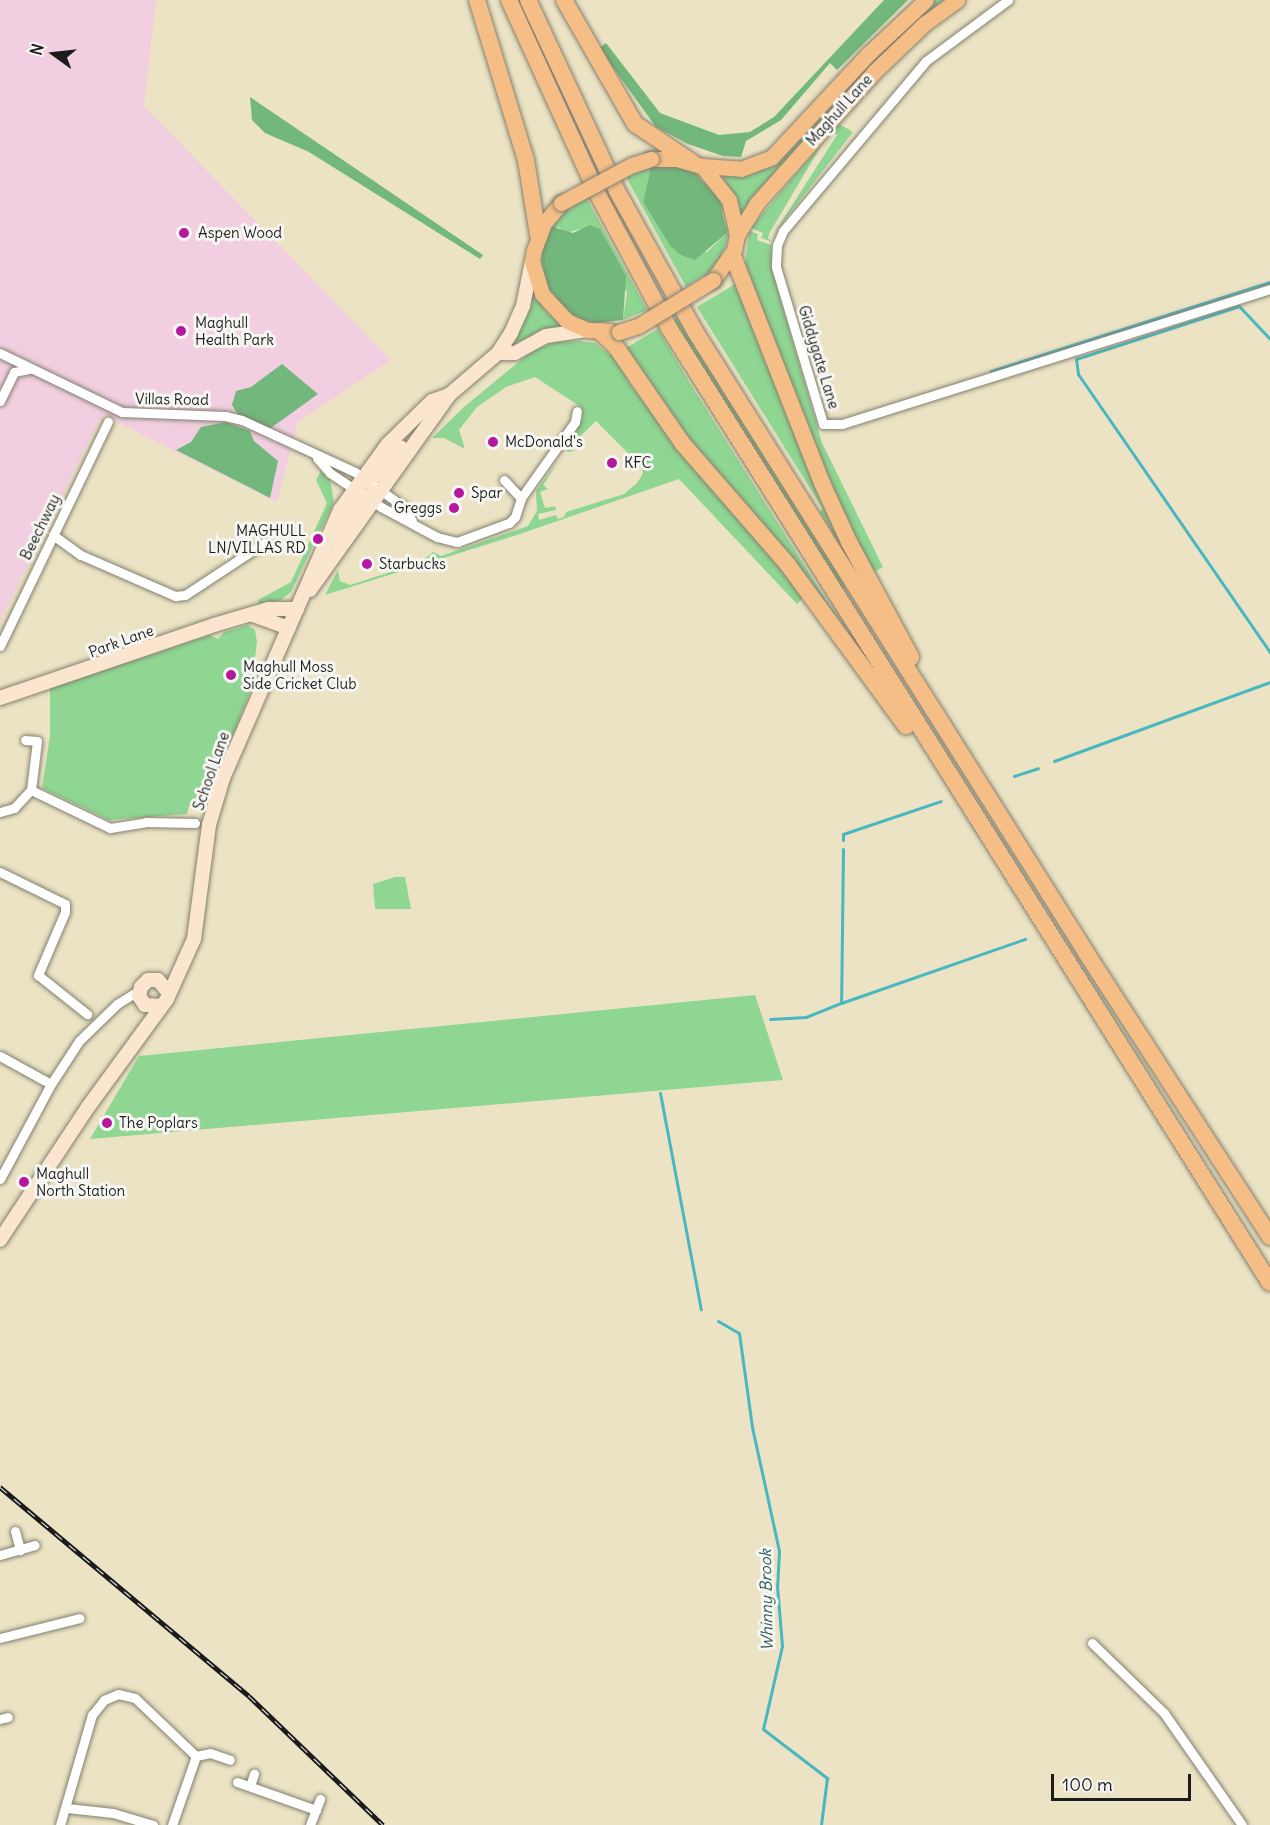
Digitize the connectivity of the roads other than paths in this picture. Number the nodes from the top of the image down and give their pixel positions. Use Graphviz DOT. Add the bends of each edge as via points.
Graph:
graph roads {
  1 [pos="477,0"];
  2 [pos="509,0"];
  3 [pos="528,0"];
  4 [pos="564,0"];
  5 [pos="926,0"];
  6 [pos="957,0"];
  7 [pos="1008,0"];
  8 [pos="697,164"];
  9 [pos="538,235"];
  10 [pos="737,235"];
  11 [pos="733,256"];
  12 [pos="532,261"];
  13 [pos="1270,289"];
  14 [pos="593,331"];
  15 [pos="498,352"];
  16 [pos="0,353"];
  17 [pos="11,359"];
  18 [pos="35,370"];
  19 [pos="14,372"];
  20 [pos="449,395"];
  21 [pos="0,401"];
  22 [pos="577,411"];
  23 [pos="435,418"];
  24 [pos="108,422"];
  25 [pos="312,455"];
  26 [pos="365,479"];
  27 [pos="504,480"];
  28 [pos="354,489"];
  29 [pos="381,489"];
  30 [pos="521,498"];
  31 [pos="370,499"];
  32 [pos="412,521"];
  33 [pos="53,535"];
  34 [pos="264,543"];
  35 [pos="309,580"];
  36 [pos="299,607"];
  37 [pos="253,615"];
  38 [pos="289,628"];
  39 [pos="0,646"];
  40 [pos="0,698"];
  41 [pos="25,740"];
  42 [pos="975,777"];
  43 [pos="31,790"];
  44 [pos="0,813"];
  45 [pos="195,823"];
  46 [pos="994,848"];
  47 [pos="0,872"];
  48 [pos="185,958"];
  49 [pos="158,980"];
  50 [pos="168,992"];
  51 [pos="142,999"];
  52 [pos="161,1006"];
  53 [pos="87,1014"];
  54 [pos="143,1030"];
  55 [pos="0,1056"];
  56 [pos="51,1084"];
  57 [pos="0,1179"];
  58 [pos="1270,1237"];
  59 [pos="0,1240"];
  60 [pos="1270,1284"];
  61 [pos="15,1531"];
  62 [pos="35,1545"];
  63 [pos="20,1550"];
  64 [pos="0,1555"];
  65 [pos="80,1618"];
  66 [pos="0,1638"];
  67 [pos="1092,1643"];
  68 [pos="196,1755"];
  69 [pos="230,1760"];
  70 [pos="254,1774"];
  71 [pos="237,1782"];
  72 [pos="250,1786"];
  73 [pos="320,1798"];
  74 [pos="68,1808"];
  75 [pos="316,1810"];
  76 [pos="60,1825"];
  77 [pos="153,1825"];
  78 [pos="172,1825"];
  79 [pos="310,1825"];
  80 [pos="1242,1825"];
  1 -- 9 [label="highway" via="526,160"];
  2 -- 46 [label="highway" via="597,194 669,328"];
  3 -- 42 [label="highway" via="594,147 670,290"];
  4 -- 8 [label="highway" via="635,124"];
  5 -- 8 [label="main road, Maghull Lane" via="868,54 772,157 741,169"];
  6 -- 10 [label="main road, Maghull Lane" via="874,72 757,203"];
  7 -- 13 [label="street, Giddygate Lane" via="927,61 783,231 777,245 776,267 824,424 842,424"];
  8 -- 9 [label="main road, bridge" via="651,159 632,165 561,203"];
  8 -- 10 [label="main road" via="729,200"];
  9 -- 12 [label="main road"];
  10 -- 11 [label="main road"];
  11 -- 14 [label="main road, bridge" via="713,280 638,326 619,332"];
  11 -- 42 [label="highway" via="792,413 849,542"];
  12 -- 14 [label="main road" via="549,305 567,321"];
  12 -- 15 [label="street" via="520,316"];
  14 -- 15 [label="street" via="546,336 515,353"];
  14 -- 46 [label="highway" via="616,347 683,444 788,566"];
  15 -- 20 [label="street"];
  16 -- 17 [label="street, Villas Road"];
  17 -- 18 [label="street, Villas Road"];
  17 -- 19 [label="street"];
  18 -- 19 [label="street" via="24,368"];
  18 -- 25 [label="street, Villas Road" via="122,412 234,418"];
  19 -- 21 [label="street"];
  20 -- 23 [label="street, School Lane"];
  20 -- 26 [label="street, School Lane" via="432,401"];
  22 -- 30 [label="street" via="575,422"];
  23 -- 26 [label="street, School Lane" via="409,437 380,473"];
  23 -- 29 [label="street, School Lane"];
  24 -- 33 [label="street, Beechway"];
  25 -- 26 [label="street, Villas Road"];
  25 -- 28 [label="street, Villas Road"];
  26 -- 28 [label="street, School Lane"];
  26 -- 29 [label="street, Villas Road"];
  27 -- 30 [label="street"];
  28 -- 31 [label="street, Villas Road"];
  28 -- 35 [label="street, School Lane"];
  29 -- 31 [label="street, School Lane"];
  29 -- 32 [label="street, Villas Road" via="404,507"];
  30 -- 32 [label="street" via="520,509 509,523 457,542 437,537"];
  31 -- 32 [label="street, Villas Road"];
  31 -- 35 [label="street, School Lane" via="355,505"];
  31 -- 36 [label="street, School Lane"];
  33 -- 34 [label="street" via="81,555 175,596 185,595"];
  33 -- 39 [label="street, Beechway"];
  35 -- 36 [label="street, School Lane"];
  36 -- 37 [label="street, Park Lane" via="268,609"];
  36 -- 38 [label="street, School Lane"];
  37 -- 38 [label="street"];
  37 -- 40 [label="street, Park Lane"];
  38 -- 48 [label="street, School Lane" via="217,797 209,825 194,939"];
  41 -- 43 [label="street" via="37,741"];
  42 -- 58 [label="highway"];
  43 -- 44 [label="street" via="14,808"];
  43 -- 45 [label="street" via="110,828 147,822"];
  46 -- 60 [label="highway"];
  47 -- 53 [label="street" via="65,904 39,975"];
  48 -- 49 [label="street"];
  48 -- 50 [label="street, School Lane"];
  49 -- 50 [label="street"];
  49 -- 51 [label="street" via="148,980"];
  50 -- 52 [label="street, School Lane"];
  51 -- 52 [label="street"];
  51 -- 54 [label="street, School Lane"];
  51 -- 56 [label="street" via="117,1004 79,1041"];
  52 -- 54 [label="street, School Lane"];
  54 -- 59 [label="street, School Lane"];
  55 -- 56 [label="street"];
  56 -- 57 [label="street"];
  61 -- 63 [label="street"];
  62 -- 63 [label="street"];
  63 -- 64 [label="street"];
  65 -- 66 [label="street"];
  67 -- 80 [label="street" via="1164,1713"];
  68 -- 69 [label="street" via="210,1754"];
  68 -- 74 [label="street" via="135,1698 115,1694 92,1714"];
  68 -- 78 [label="street"];
  70 -- 72 [label="street"];
  71 -- 72 [label="street"];
  72 -- 75 [label="street"];
  73 -- 75 [label="street"];
  74 -- 76 [label="street"];
  74 -- 77 [label="street" via="127,1816"];
  75 -- 79 [label="street"];
}
